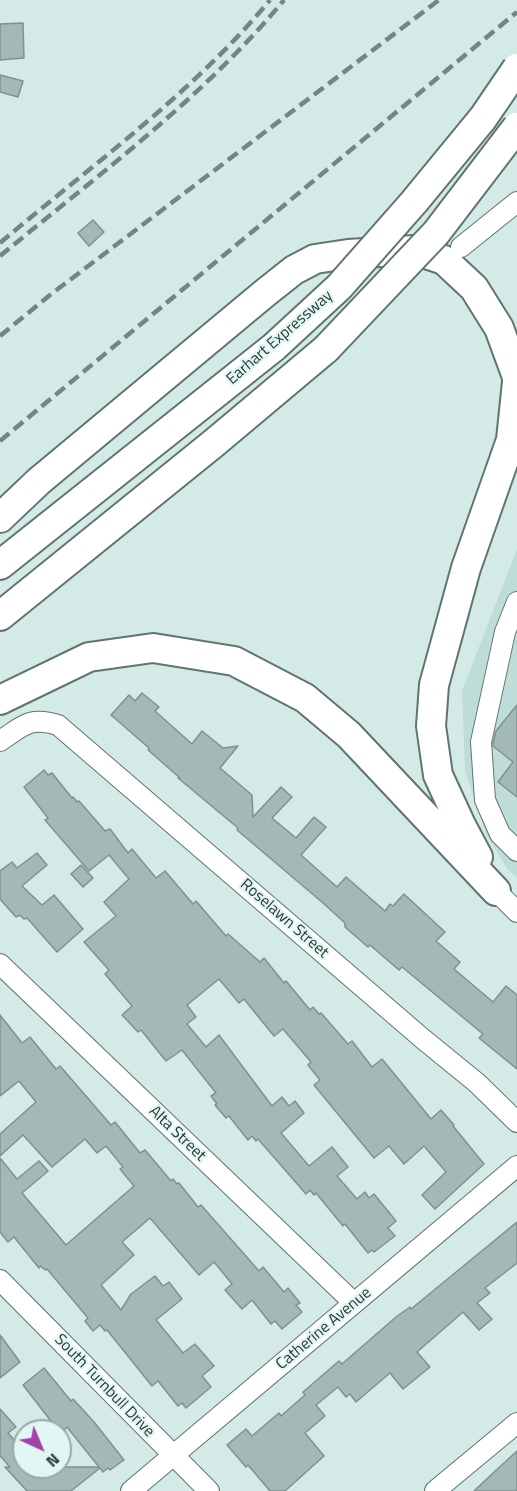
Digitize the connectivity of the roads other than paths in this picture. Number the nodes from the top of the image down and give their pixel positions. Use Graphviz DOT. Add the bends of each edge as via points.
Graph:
graph roads {
  1 [pos="517,68"];
  2 [pos="517,127"];
  3 [pos="517,202"];
  4 [pos="461,247"];
  5 [pos="517,377"];
  6 [pos="517,382"];
  7 [pos="0,518"];
  8 [pos="0,565"];
  9 [pos="517,602"];
  10 [pos="0,616"];
  11 [pos="0,700"];
  12 [pos="0,741"];
  13 [pos="517,851"];
  14 [pos="496,891"];
  15 [pos="517,912"];
  16 [pos="0,964"];
  17 [pos="517,1122"];
  18 [pos="517,1166"];
  19 [pos="0,1280"];
  20 [pos="354,1303"];
  21 [pos="517,1423"];
  22 [pos="173,1456"];
  23 [pos="131,1491"];
  24 [pos="209,1491"];
  25 [pos="435,1491"];
  1 -- 8 [label="highway, Earhart Expressway, bridge" via="483,118 339,287 274,347"];
  2 -- 10 [label="highway, bridge" via="436,233 326,349"];
  3 -- 4 [label="street"];
  5 -- 7 [label="highway" via="499,328 474,288 444,260 414,250 315,259 265,293"];
  6 -- 14 [label="highway" via="510,440 466,568 434,685 431,726 438,775"];
  9 -- 13 [label="street" via="505,632 481,742 484,800 500,834"];
  11 -- 14 [label="highway" via="89,657 153,648 234,661 305,698 349,735"];
  12 -- 17 [label="street, Roselawn Street" via="29,722 58,725 477,1083"];
  14 -- 15 [label="street"];
  16 -- 20 [label="street, Alta Street"];
  18 -- 20 [label="street, Catherine Avenue"];
  19 -- 22 [label="street, South Turnbull Drive"];
  20 -- 22 [label="street, Catherine Avenue"];
  21 -- 25 [label="street"];
  22 -- 23 [label="street, Catherine Avenue"];
  22 -- 24 [label="street, South Turnbull Drive"];
}
